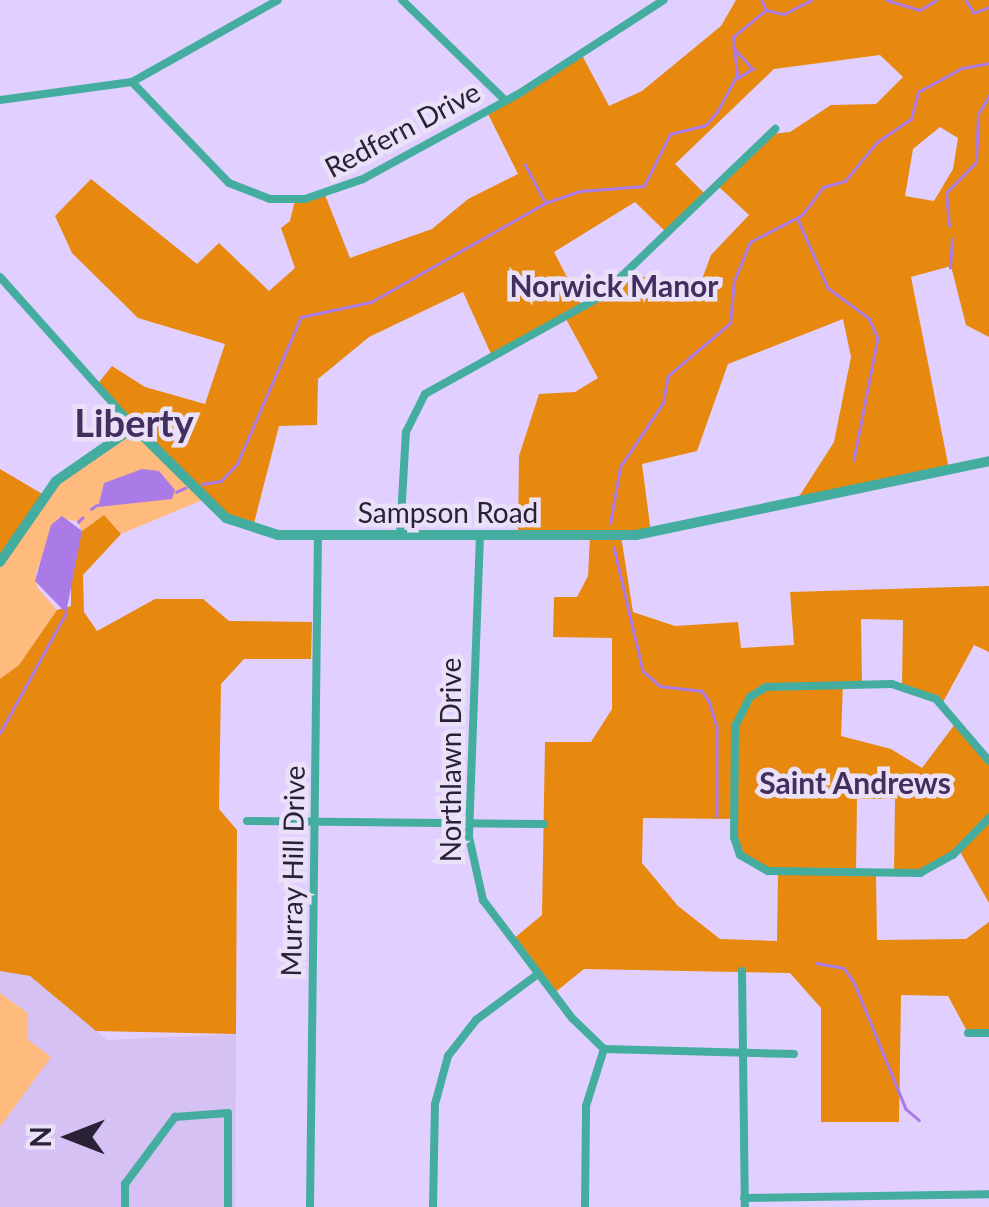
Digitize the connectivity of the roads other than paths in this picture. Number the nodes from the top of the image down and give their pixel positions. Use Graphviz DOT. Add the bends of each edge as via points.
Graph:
graph roads {
  1 [pos="278,0"];
  2 [pos="402,0"];
  3 [pos="664,0"];
  4 [pos="132,82"];
  5 [pos="0,100"];
  6 [pos="505,100"];
  7 [pos="775,129"];
  8 [pos="0,277"];
  9 [pos="134,426"];
  10 [pos="989,461"];
  11 [pos="318,535"];
  12 [pos="400,535"];
  13 [pos="480,535"];
  14 [pos="0,562"];
  15 [pos="989,761"];
  16 [pos="989,818"];
  17 [pos="246,821"];
  18 [pos="315,822"];
  19 [pos="469,823"];
  20 [pos="544,824"];
  21 [pos="742,971"];
  22 [pos="538,974"];
  23 [pos="968,1033"];
  24 [pos="989,1033"];
  25 [pos="604,1048"];
  26 [pos="742,1054"];
  27 [pos="794,1054"];
  28 [pos="989,1194"];
  29 [pos="913,1196"];
  30 [pos="744,1202"];
  31 [pos="124,1207"];
  32 [pos="228,1207"];
  33 [pos="310,1207"];
  34 [pos="433,1207"];
  35 [pos="585,1207"];
  36 [pos="913,1207"];
  1 -- 4 [label="street"];
  2 -- 6 [label="street"];
  3 -- 6 [label="street, Redfern Drive"];
  4 -- 5 [label="street"];
  4 -- 6 [label="street, Redfern Drive" via="215,173 254,195 286,200 340,190"];
  7 -- 12 [label="street" via="600,297 424,394 403,446"];
  8 -- 9 [label="street"];
  9 -- 11 [label="street, Sampson Road" via="235,524 263,533"];
  9 -- 14 [label="street" via="56,481"];
  10 -- 13 [label="street, Sampson Road" via="651,532"];
  11 -- 12 [label="street, Sampson Road"];
  11 -- 18 [label="street, Murray Hill Drive"];
  12 -- 13 [label="street, Sampson Road"];
  13 -- 19 [label="street, Northlawn Drive"];
  15 -- 16 [label="street" via="936,699 892,684 766,687 750,697 735,726 734,837 740,854 768,871 920,873 953,856"];
  17 -- 18 [label="street"];
  18 -- 19 [label="street"];
  18 -- 33 [label="street, Murray Hill Drive"];
  19 -- 20 [label="street"];
  19 -- 22 [label="street, Northlawn Drive" via="478,891"];
  21 -- 26 [label="street"];
  22 -- 25 [label="street, Northlawn Drive"];
  22 -- 34 [label="street" via="476,1020 448,1056 435,1104"];
  23 -- 24 [label="street"];
  25 -- 26 [label="street"];
  25 -- 35 [label="street" via="586,1106"];
  26 -- 27 [label="street"];
  26 -- 30 [label="street"];
  28 -- 29 [label="street"];
  29 -- 30 [label="street"];
  29 -- 36 [label="street"];
  31 -- 32 [label="street" via="125,1184 175,1117 228,1113"];
}
